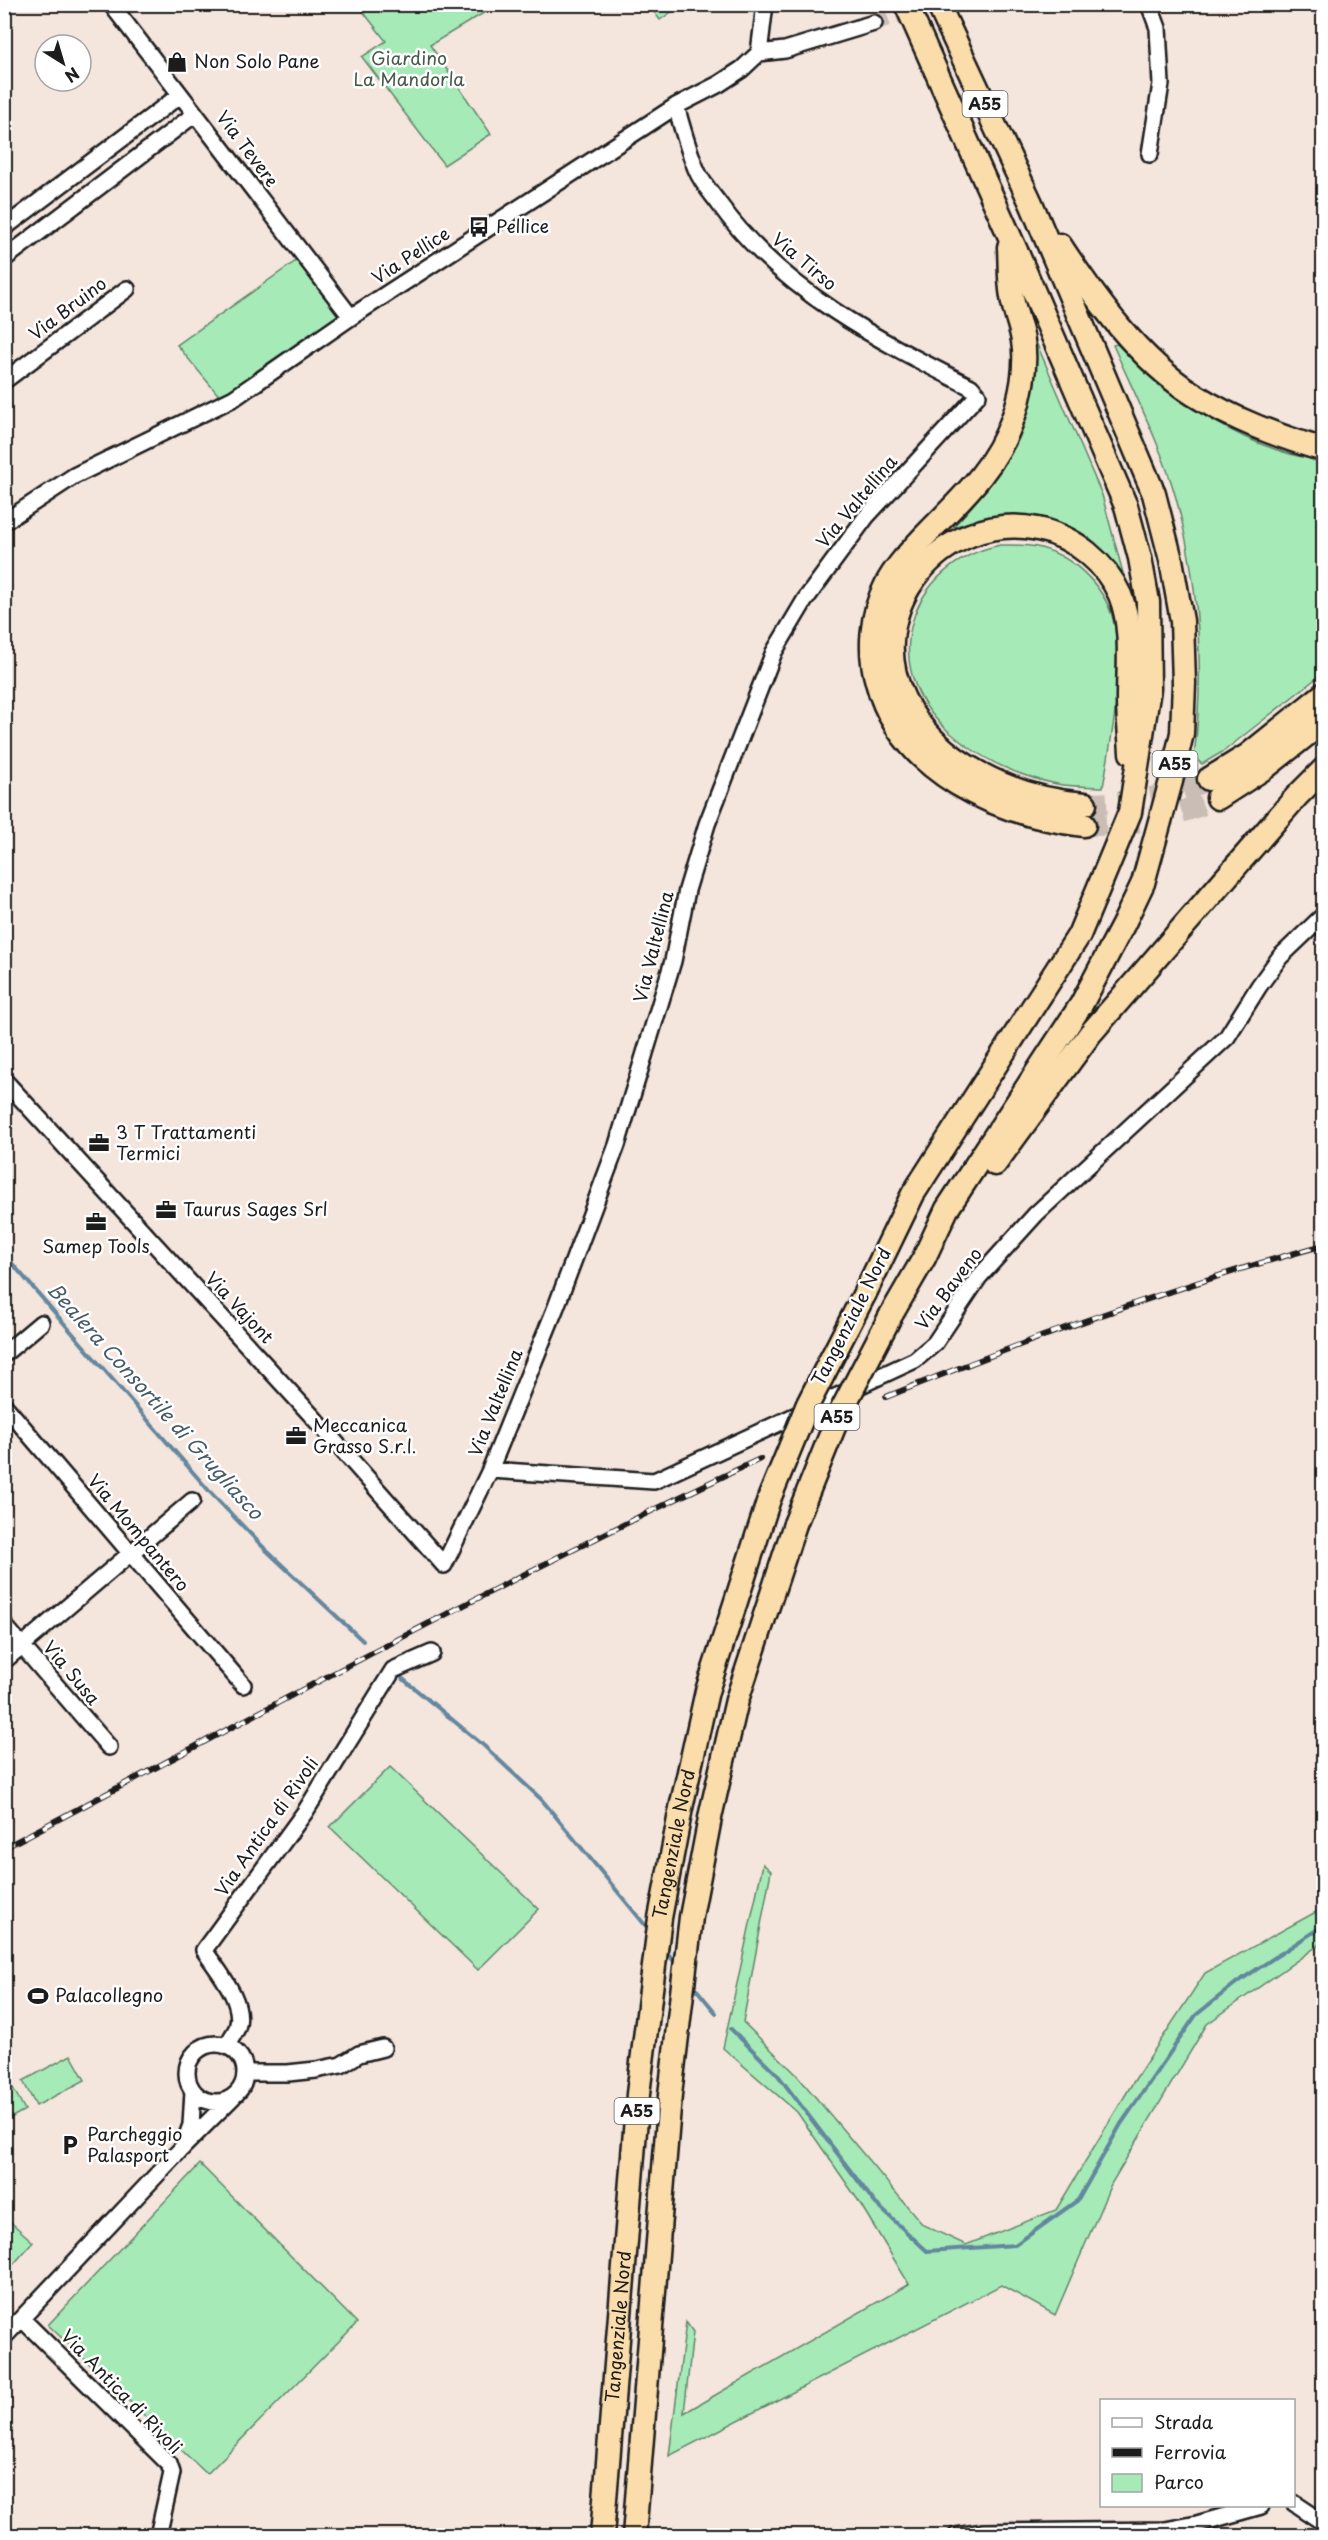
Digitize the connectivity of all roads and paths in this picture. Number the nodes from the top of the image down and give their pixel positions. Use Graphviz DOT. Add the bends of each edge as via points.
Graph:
graph roads {
  1 [pos="111,4"];
  2 [pos="765,4"];
  3 [pos="906,4"];
  4 [pos="939,4"];
  5 [pos="1149,4"];
  6 [pos="874,23"];
  7 [pos="759,53"];
  8 [pos="180,94"];
  9 [pos="676,106"];
  10 [pos="195,114"];
  11 [pos="114,145"];
  12 [pos="1150,154"];
  13 [pos="129,165"];
  14 [pos="66,181"];
  15 [pos="82,201"];
  16 [pos="1031,203"];
  17 [pos="4,228"];
  18 [pos="1009,237"];
  19 [pos="4,260"];
  20 [pos="127,289"];
  21 [pos="351,317"];
  22 [pos="4,381"];
  23 [pos="971,387"];
  24 [pos="1323,450"];
  25 [pos="4,522"];
  26 [pos="1323,694"];
  27 [pos="1323,721"];
  28 [pos="1323,769"];
  29 [pos="1133,787"];
  30 [pos="1323,915"];
  31 [pos="4,1080"];
  32 [pos="924,1258"];
  33 [pos="41,1323"];
  34 [pos="4,1354"];
  35 [pos="4,1406"];
  36 [pos="490,1470"];
  37 [pos="192,1501"];
  38 [pos="131,1554"];
  39 [pos="444,1565"];
  40 [pos="4,1625"];
  41 [pos="23,1646"];
  42 [pos="432,1653"];
  43 [pos="4,1661"];
  44 [pos="243,1685"];
  45 [pos="108,1747"];
  46 [pos="226,2045"];
  47 [pos="383,2048"];
  48 [pos="246,2073"];
  49 [pos="193,2091"];
  50 [pos="234,2096"];
  51 [pos="183,2147"];
  52 [pos="22,2319"];
  53 [pos="4,2337"];
  54 [pos="1295,2504"];
  55 [pos="1254,2507"];
  56 [pos="1323,2523"];
  57 [pos="158,2535"];
  58 [pos="602,2535"];
  59 [pos="634,2535"];
  60 [pos="956,2535"];
  1 -- 8 [label="street, Via Tevere"];
  2 -- 7 [label="street"];
  3 -- 18 [label="highway, A55"];
  4 -- 16 [label="highway, A55"];
  5 -- 12 [label="street" via="1158,28 1161,84"];
  6 -- 7 [label="street" via="785,50"];
  7 -- 9 [label="street, Via Pellice" via="719,84"];
  8 -- 10 [label="street, Via Tevere"];
  8 -- 11 [label="street"];
  9 -- 21 [label="street, Via Pellice"];
  9 -- 23 [label="street, Via Tirso" via="697,173 731,221 771,264 822,304"];
  10 -- 13 [label="street"];
  10 -- 21 [label="street, Via Tevere"];
  11 -- 13 [label="street"];
  11 -- 14 [label="street"];
  13 -- 15 [label="street"];
  14 -- 15 [label="street"];
  14 -- 17 [label="street"];
  15 -- 19 [label="street"];
  16 -- 24 [label="highway, A55" via="1084,281 1148,357 1192,393 1239,420"];
  16 -- 32 [label="highway, A55" via="1154,494 1172,560 1182,621 1182,732 1143,883 1123,925 1081,1005 947,1209"];
  18 -- 29 [label="highway, A55" via="1126,506 1140,558 1148,602 1149,689"];
  18 -- 29 [label="highway, A55" via="1011,297 1024,342 1021,392 1013,420 990,467 902,561 886,585 875,622 873,668 891,718 913,748 934,767 980,796 1021,814 1084,815 1058,802 1006,787 962,762 913,715 903,698 894,660 892,633 899,608 917,575 950,543 974,532 999,527 1048,531 1091,555 1109,574 1120,597 1129,632"];
  20 -- 22 [label="street, Via Bruino"];
  21 -- 25 [label="street, Via Pellice" via="234,398 74,476"];
  23 -- 36 [label="street, Via Valtellina" via="978,395 866,517 805,600 774,652 707,824 687,890 673,961 617,1145"];
  26 -- 27 [label="highway, A55" via="1213,789 1266,767"];
  28 -- 32 [label="highway, A55" via="1090,1034"];
  29 -- 58 [label="highway, Tangenziale Nord / A55, bridge" via="1130,812 1079,935 913,1194 808,1404 769,1499 707,1691 660,1918 638,2094"];
  30 -- 36 [label="street, Via Baveno" via="1280,957 1227,1037 1036,1214 979,1277 935,1342 915,1360 654,1481"];
  31 -- 39 [label="street, Via Vajont"];
  32 -- 59 [label="highway, Tangenziale Nord / A55, bridge" via="838,1417 795,1524 737,1700 711,1813 691,1917 670,2095"];
  33 -- 34 [label="street"];
  35 -- 38 [label="street, Via Mompantero"];
  36 -- 39 [label="street, Via Valtellina"];
  37 -- 38 [label="street"];
  38 -- 41 [label="street"];
  38 -- 44 [label="street, Via Mompantero"];
  40 -- 41 [label="street, Via Susa"];
  41 -- 43 [label="street"];
  41 -- 45 [label="street, Via Susa"];
  42 -- 46 [label="street, Via Antica di Rivoli" via="393,1670 304,1812 204,1950 237,2006 237,2027"];
  46 -- 48 [label="street" via="241,2056"];
  46 -- 49 [label="street" via="209,2044 196,2051 187,2071"];
  47 -- 48 [label="street" via="359,2054 341,2065 316,2070"];
  48 -- 50 [label="street"];
  49 -- 50 [label="street" via="205,2100 221,2102"];
  49 -- 51 [label="street" via="191,2125"];
  50 -- 51 [label="street"];
  51 -- 52 [label="street"];
  52 -- 53 [label="street"];
  52 -- 57 [label="street, Via Antica di Rivoli" via="169,2464 172,2473"];
  54 -- 56 [label="street"];
  55 -- 60 [label="street" via="1165,2530"];
}
